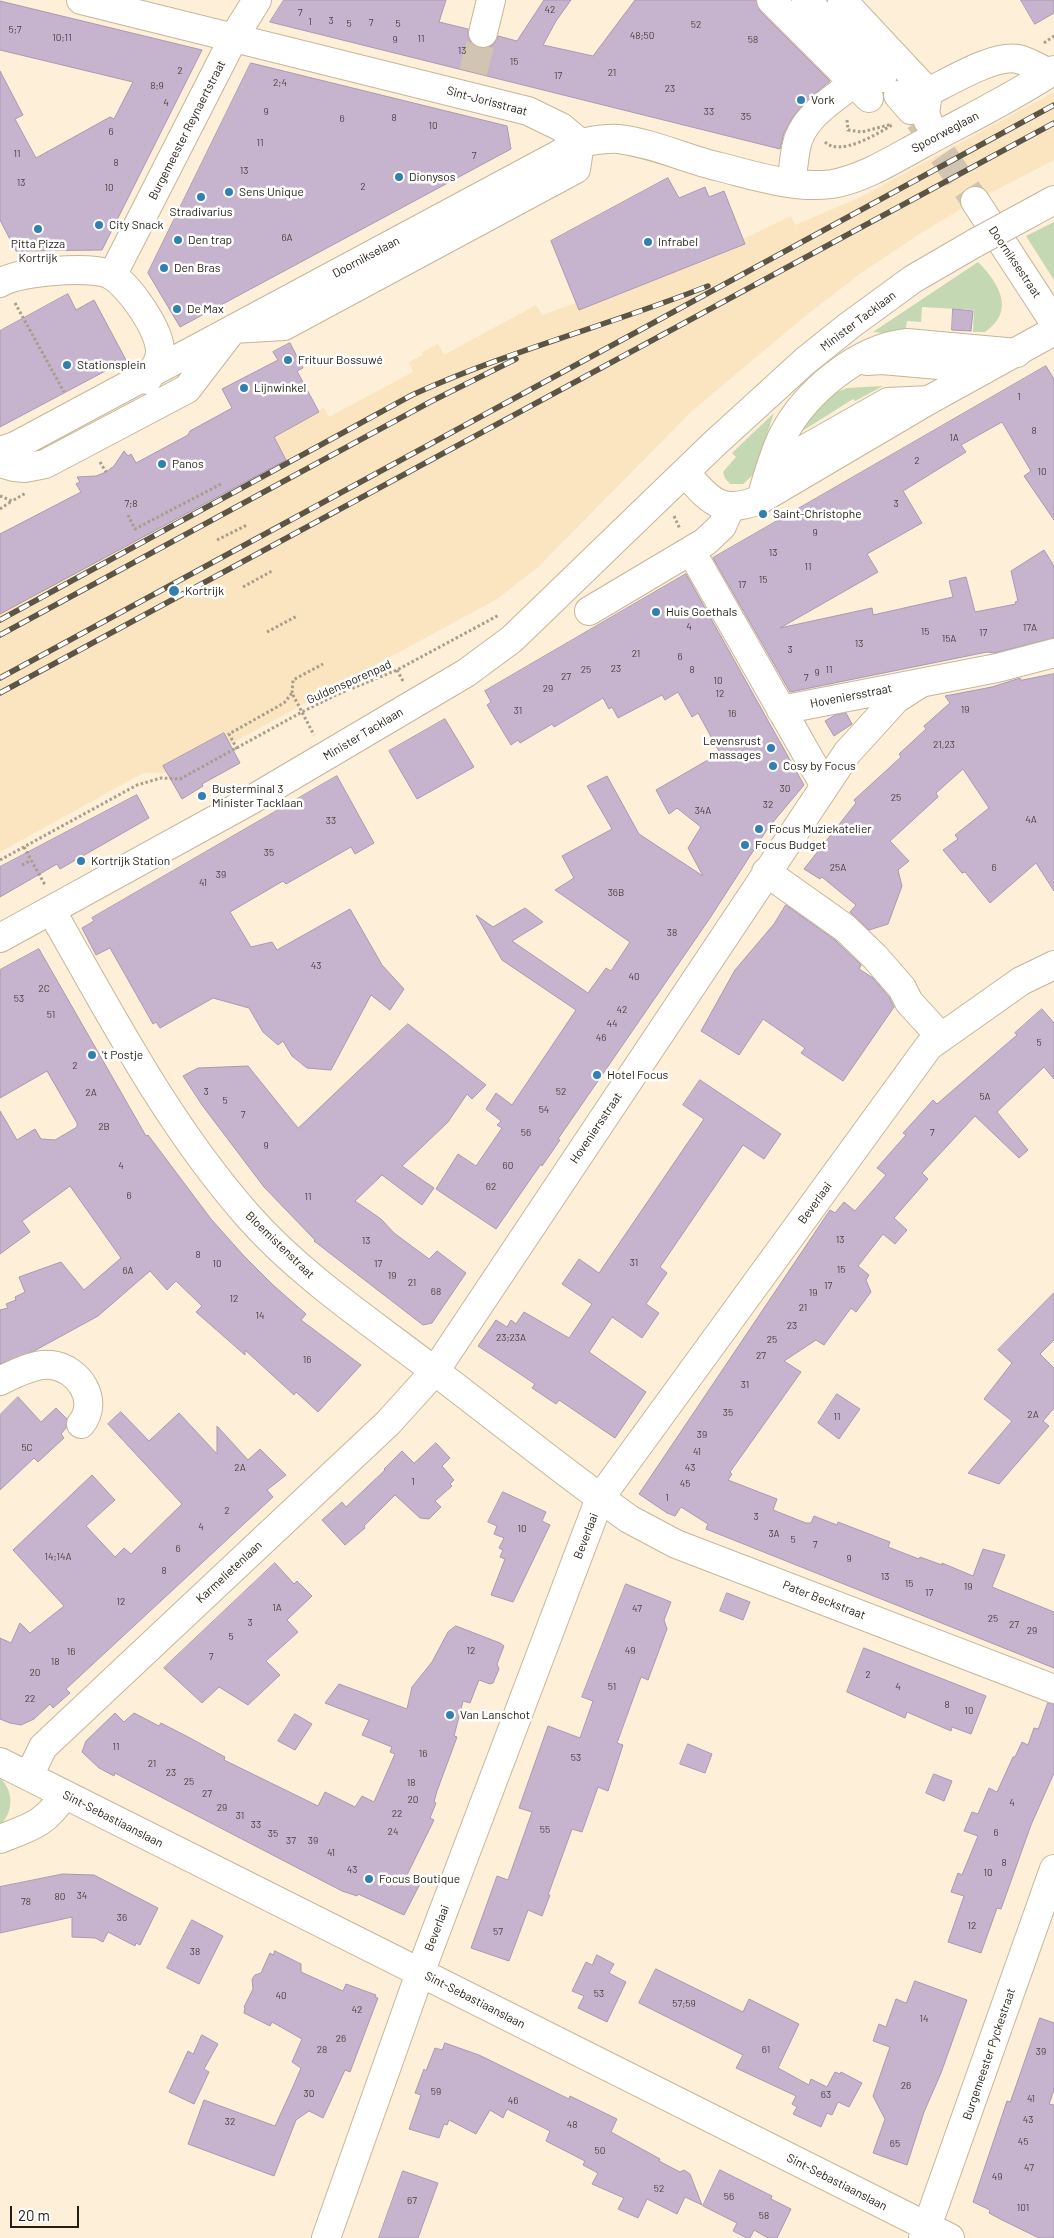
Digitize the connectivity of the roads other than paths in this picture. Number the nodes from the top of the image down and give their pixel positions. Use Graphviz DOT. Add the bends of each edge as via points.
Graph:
graph roads {
  1 [pos="81,0"];
  2 [pos="257,0"];
  3 [pos="491,0"];
  4 [pos="771,0"];
  5 [pos="806,0"];
  6 [pos="842,0"];
  7 [pos="482,32"];
  8 [pos="234,37"];
  9 [pos="1052,72"];
  10 [pos="891,98"];
  11 [pos="580,143"];
  12 [pos="791,183"];
  13 [pos="1054,200"];
  14 [pos="975,201"];
  15 [pos="112,276"];
  16 [pos="5,278"];
  17 [pos="1054,322"];
  18 [pos="233,329"];
  19 [pos="1054,331"];
  20 [pos="1017,353"];
  21 [pos="848,366"];
  22 [pos="985,369"];
  23 [pos="152,371"];
  24 [pos="956,386"];
  25 [pos="820,388"];
  26 [pos="2,460"];
  27 [pos="685,473"];
  28 [pos="761,499"];
  29 [pos="730,508"];
  30 [pos="691,551"];
  31 [pos="589,611"];
  32 [pos="1054,653"];
  33 [pos="922,682"];
  34 [pos="781,710"];
  35 [pos="825,786"];
  36 [pos="766,872"];
  37 [pos="48,897"];
  38 [pos="0,938"];
  39 [pos="1054,965"];
  40 [pos="940,1037"];
  41 [pos="434,1371"];
  42 [pos="0,1381"];
  43 [pos="81,1424"];
  44 [pos="600,1498"];
  45 [pos="1054,1689"];
  46 [pos="0,1762"];
  47 [pos="29,1776"];
  48 [pos="64,1795"];
  49 [pos="0,1839"];
  50 [pos="1054,1869"];
  51 [pos="420,1973"];
  52 [pos="934,2234"];
  53 [pos="326,2238"];
  1 -- 8 [label="street, Sint-Jorisstraat"];
  2 -- 8 [label="street, Burgemeester Reynaertstraat"];
  3 -- 7 [label="street"];
  4 -- 10 [label="street"];
  5 -- 10 [label="street"];
  6 -- 10 [label="street"];
  8 -- 11 [label="street, Sint-Jorisstraat" via="470,84 561,126"];
  8 -- 15 [label="street, Burgemeester Reynaertstraat"];
  9 -- 10 [label="street" via="1019,59 1005,59"];
  9 -- 12 [label="street, Spoorweglaan" via="897,157 848,180 832,184"];
  10 -- 12 [label="street" via="819,110 804,127 796,148"];
  11 -- 12 [label="street" via="616,139 632,142 705,164"];
  11 -- 18 [label="street, Doornikselaan"];
  13 -- 27 [label="street, Minister Tacklaan, bridge" via="913,279 805,361"];
  14 -- 17 [label="street, Doorniksestraat"];
  15 -- 16 [label="street" via="96,271 44,271"];
  15 -- 23 [label="street" via="130,290 157,338 160,357"];
  18 -- 23 [label="street, Doornikselaan"];
  18 -- 26 [label="street" via="187,389 46,464 25,468"];
  19 -- 20 [label="street"];
  20 -- 21 [label="street" via="907,343 879,349"];
  20 -- 22 [label="street"];
  21 -- 22 [label="street" via="882,360"];
  21 -- 25 [label="street"];
  22 -- 24 [label="street"];
  23 -- 26 [label="street" via="15,446"];
  23 -- 26 [label="street" via="139,394"];
  24 -- 25 [label="street" via="859,378"];
  24 -- 28 [label="street"];
  25 -- 28 [label="street" via="793,418 782,437"];
  27 -- 29 [label="street" via="713,502"];
  27 -- 37 [label="street, Minister Tacklaan" via="518,633 466,673 251,800"];
  28 -- 29 [label="street"];
  29 -- 30 [label="street" via="716,533"];
  30 -- 31 [label="street"];
  30 -- 34 [label="street"];
  32 -- 33 [label="street, Hoveniersstraat"];
  33 -- 34 [label="street, Hoveniersstraat"];
  33 -- 35 [label="street, Hoveniersstraat" via="896,699 875,721"];
  34 -- 35 [label="street"];
  35 -- 36 [label="street, Hoveniersstraat"];
  36 -- 40 [label="street" via="845,928 902,988 909,1002"];
  36 -- 41 [label="street, Hoveniersstraat"];
  37 -- 38 [label="street, Minister Tacklaan"];
  37 -- 41 [label="street, Bloemistenstraat" via="142,1070 194,1148 248,1216 299,1266"];
  39 -- 40 [label="street, Beverlaai" via="1021,981"];
  40 -- 44 [label="street, Beverlaai" via="929,1046"];
  41 -- 44 [label="street, Bloemistenstraat"];
  41 -- 47 [label="street, Karmelietenlaan" via="388,1423 43,1747"];
  42 -- 43 [label="street" via="38,1366 50,1365 67,1370 80,1382 88,1396 89,1411"];
  44 -- 45 [label="street, Pater Beckstraat" via="630,1520 676,1544"];
  44 -- 51 [label="street, Beverlaai"];
  46 -- 47 [label="street, Sint-Sebastiaanslaan"];
  47 -- 48 [label="street, Sint-Sebastiaanslaan"];
  48 -- 49 [label="street" via="44,1820"];
  48 -- 51 [label="street, Sint-Sebastiaanslaan"];
  50 -- 52 [label="street, Burgemeester Pyckestraat"];
  51 -- 52 [label="street, Sint-Sebastiaanslaan"];
  51 -- 53 [label="street, Beverlaai"];
}
